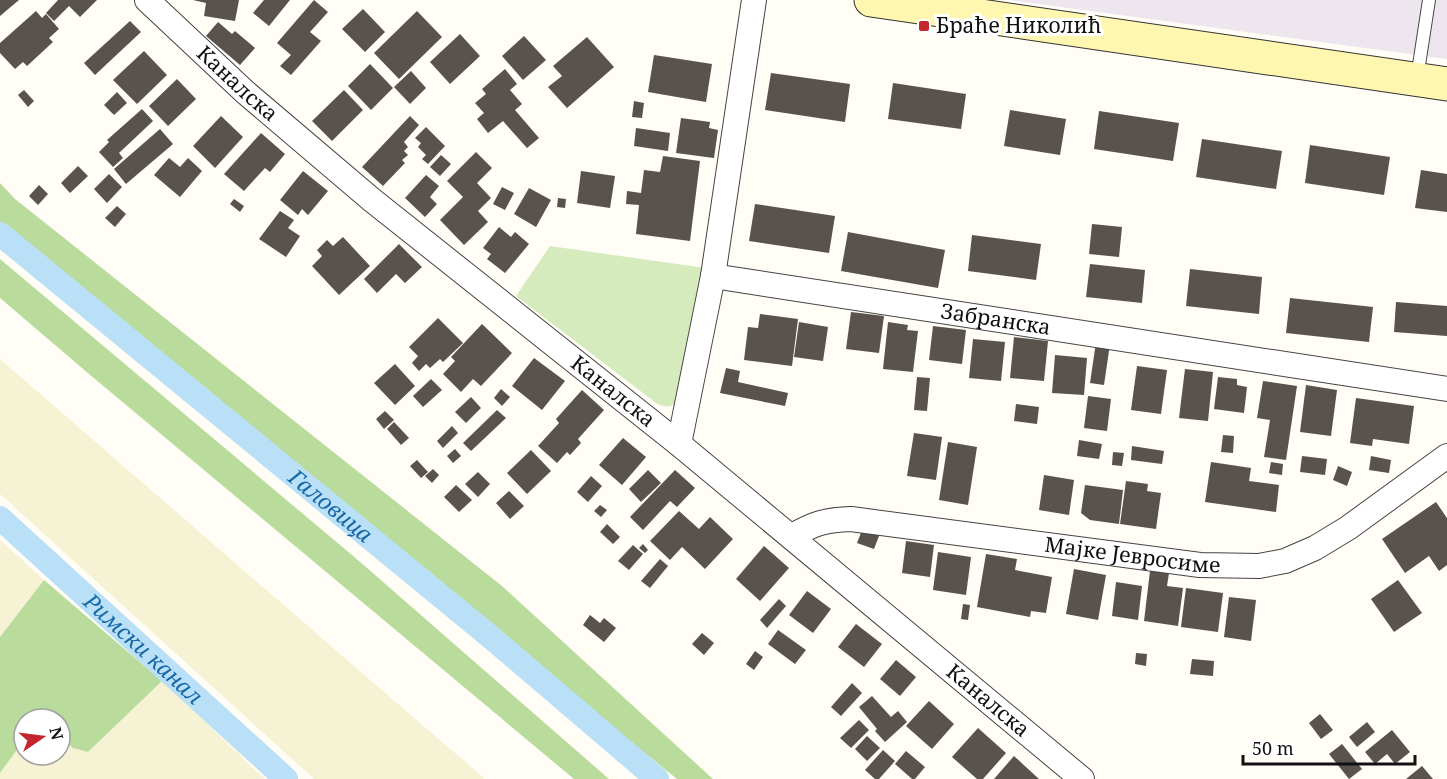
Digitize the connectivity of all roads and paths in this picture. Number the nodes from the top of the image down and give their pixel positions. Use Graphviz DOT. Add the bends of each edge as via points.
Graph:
graph roads {
  1 [pos="147,0"];
  2 [pos="754,0"];
  3 [pos="871,0"];
  4 [pos="1429,0"];
  5 [pos="1432,82"];
  6 [pos="713,276"];
  7 [pos="1447,389"];
  8 [pos="678,444"];
  9 [pos="1447,456"];
  10 [pos="792,536"];
  11 [pos="1083,779"];
  1 -- 8 [label="street, Каналска" via="245,92 372,200"];
  2 -- 6 [label="street"];
  3 -- 5 [label="main road"];
  4 -- 5 [label="lane"];
  6 -- 7 [label="street, Забранска"];
  6 -- 8 [label="street"];
  8 -- 10 [label="street, Каналска"];
  9 -- 10 [label="street, Мајке Јевросиме" via="1315,548 1285,561 1259,566 1200,565 851,519 813,524"];
  10 -- 11 [label="street, Каналска"];
}
